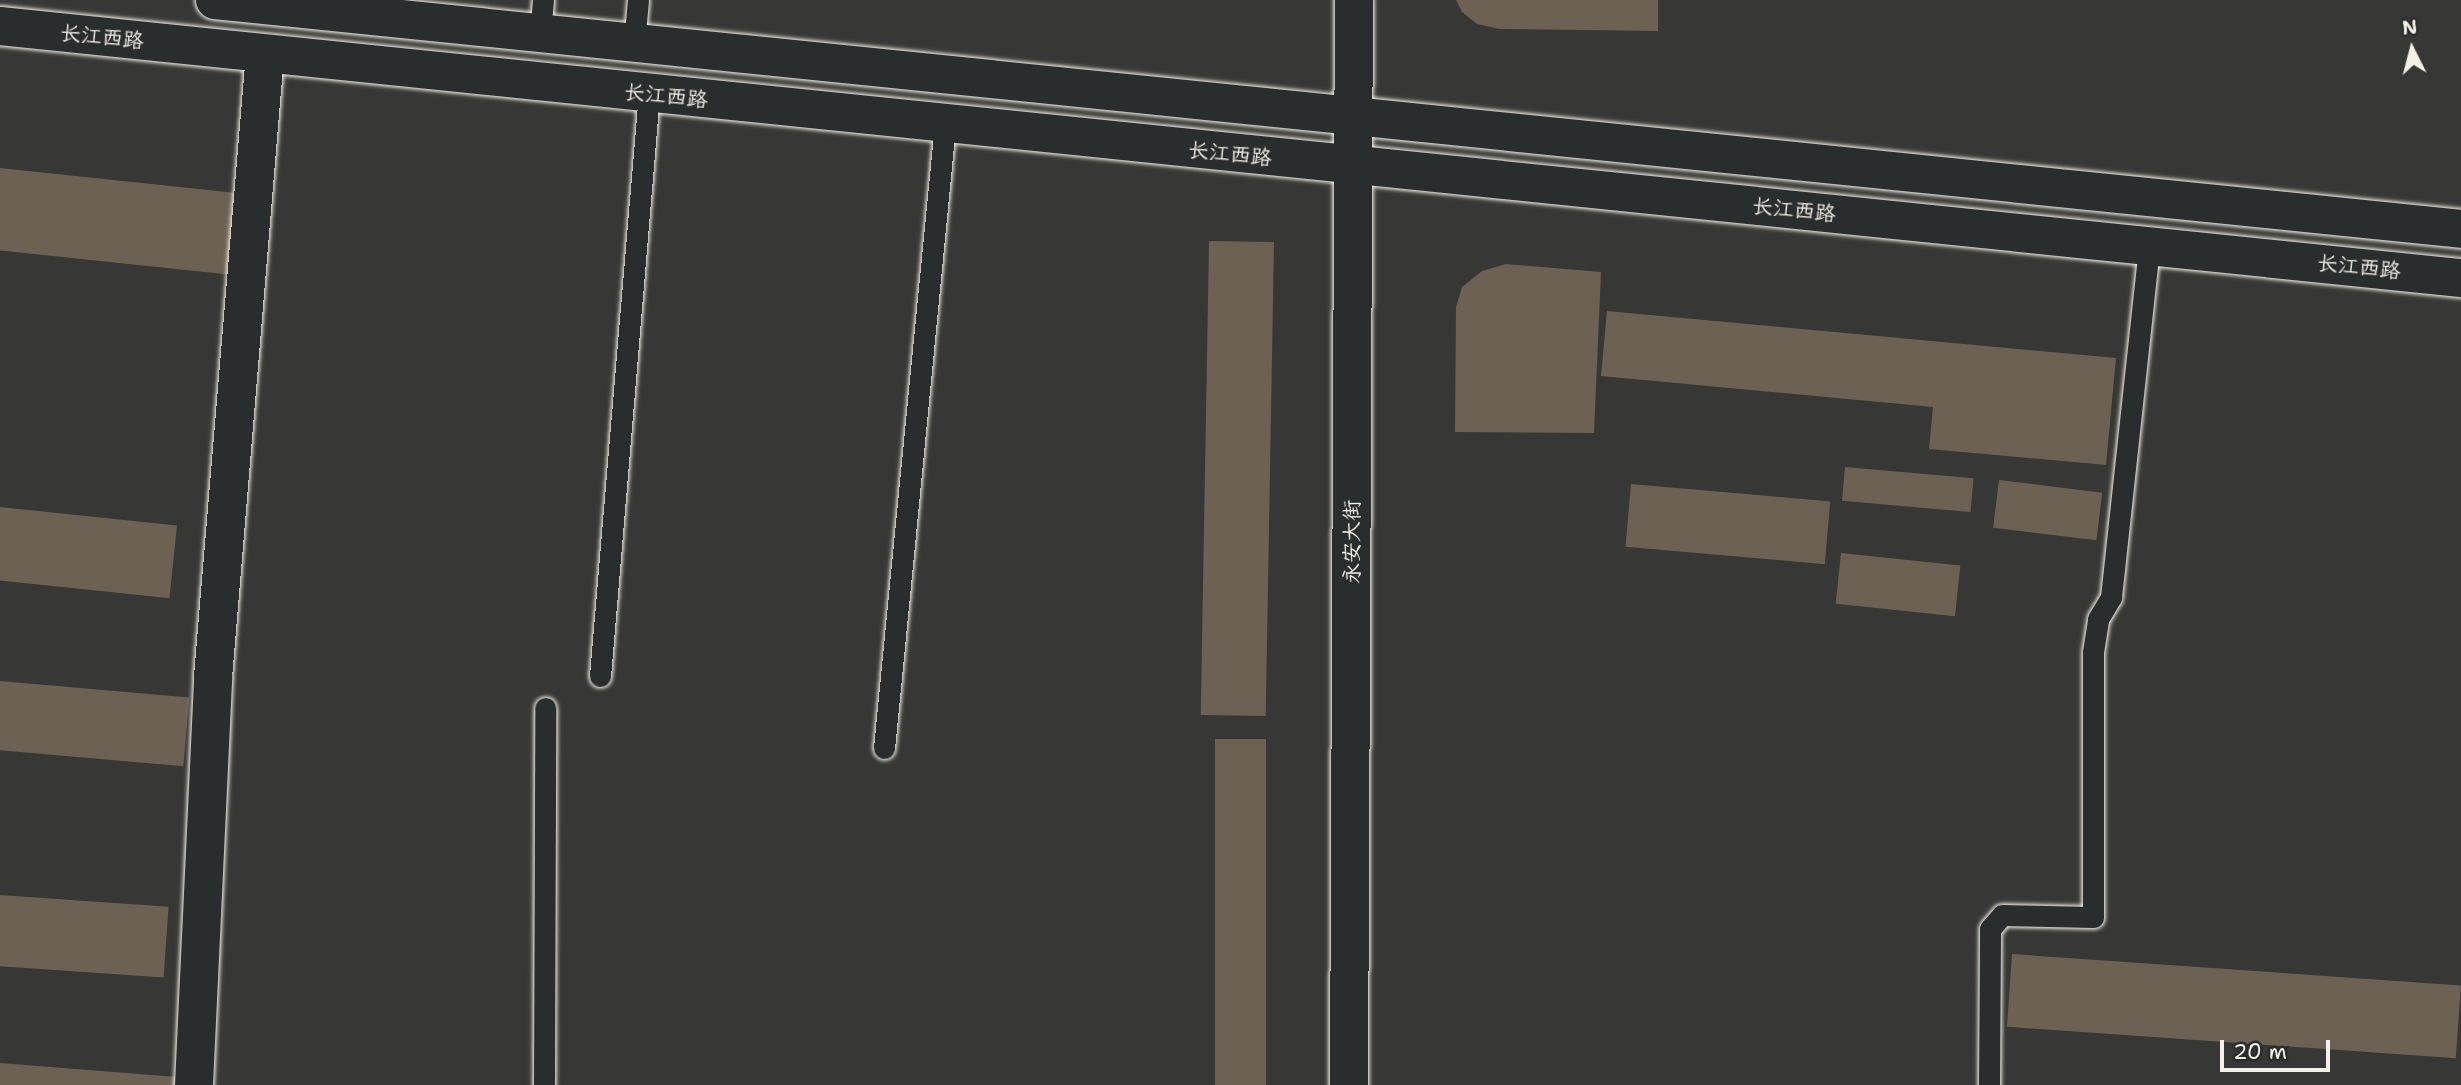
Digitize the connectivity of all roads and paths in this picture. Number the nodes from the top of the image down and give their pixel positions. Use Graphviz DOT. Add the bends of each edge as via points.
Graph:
graph roads {
  1 [pos="215,0"];
  2 [pos="638,0"];
  3 [pos="1354,0"];
  4 [pos="541,17"];
  5 [pos="0,26"];
  6 [pos="634,44"];
  7 [pos="265,54"];
  8 [pos="649,94"];
  9 [pos="1354,118"];
  10 [pos="945,125"];
  11 [pos="1353,166"];
  12 [pos="2461,229"];
  13 [pos="2149,246"];
  14 [pos="2461,278"];
  15 [pos="600,676"];
  16 [pos="545,708"];
  17 [pos="884,748"];
  18 [pos="194,1085"];
  19 [pos="544,1085"];
  20 [pos="1349,1085"];
  21 [pos="1989,1085"];
  1 -- 4 [label="main road"];
  2 -- 6 [label="lane"];
  3 -- 9 [label="main road, 永安大街"];
  4 -- 6 [label="main road"];
  5 -- 7 [label="main road, 长江西路"];
  6 -- 9 [label="main road"];
  7 -- 8 [label="main road, 长江西路"];
  7 -- 18 [label="main road" via="213,677"];
  8 -- 10 [label="main road, 长江西路"];
  8 -- 15 [label="lane"];
  9 -- 11 [label="main road, 永安大街"];
  9 -- 12 [label="main road"];
  10 -- 11 [label="main road, 长江西路"];
  10 -- 17 [label="lane"];
  11 -- 13 [label="main road, 长江西路"];
  11 -- 20 [label="main road, 永安大街"];
  13 -- 14 [label="main road, 长江西路"];
  13 -- 21 [label="lane" via="2111,597 2098,620 2093,652 2093,916 2002,915 1990,929"];
  16 -- 19 [label="lane"];
}
